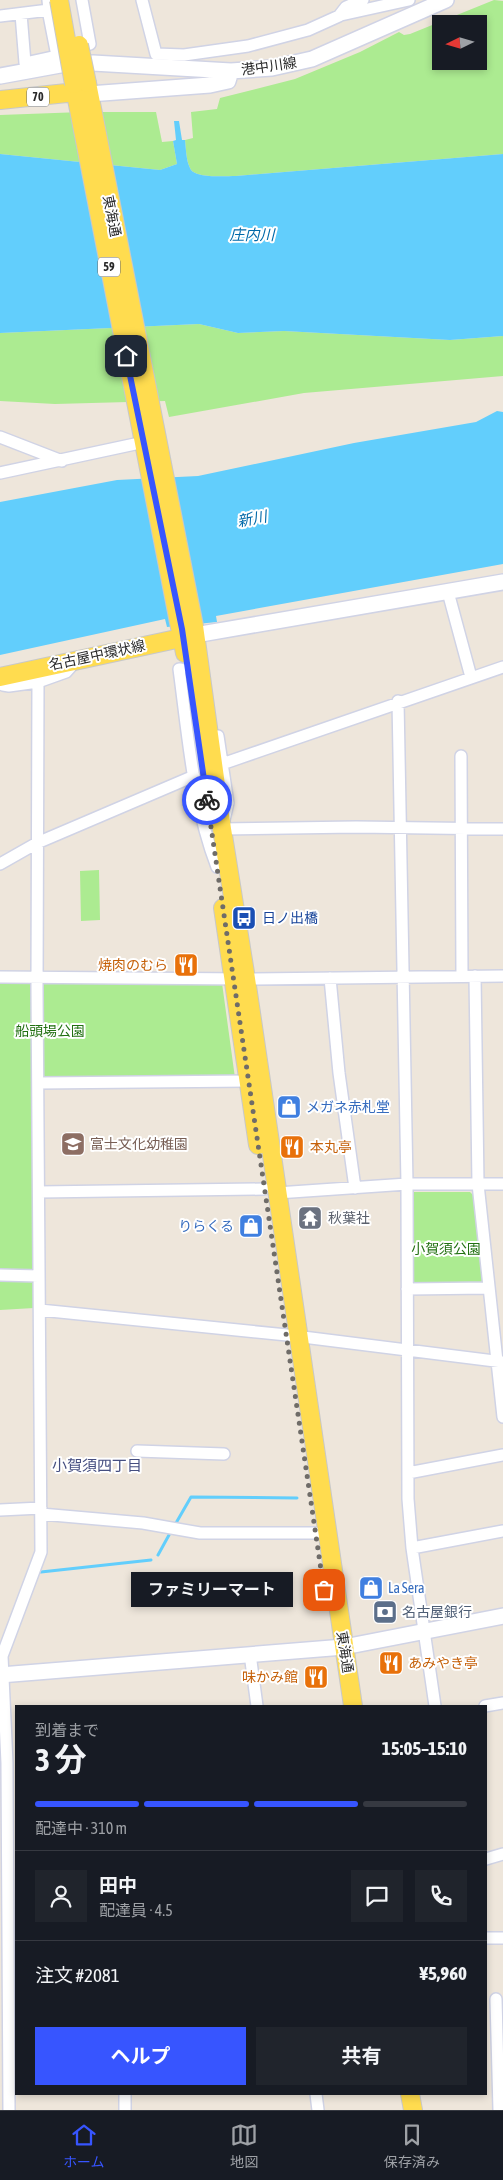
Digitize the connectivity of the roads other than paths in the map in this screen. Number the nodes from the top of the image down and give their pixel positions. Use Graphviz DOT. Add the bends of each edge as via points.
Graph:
graph roads {
  1 [pos="70,0"];
  2 [pos="82,0"];
  3 [pos="142,0"];
  4 [pos="363,0"];
  5 [pos="409,0"];
  6 [pos="446,0"];
  7 [pos="52,3"];
  8 [pos="20,14"];
  9 [pos="0,16"];
  10 [pos="339,16"];
  11 [pos="55,50"];
  12 [pos="231,71"];
  13 [pos="0,76"];
  14 [pos="82,92"];
  15 [pos="0,100"];
  16 [pos="0,437"];
  17 [pos="150,442"];
  18 [pos="62,460"];
  19 [pos="0,473"];
  20 [pos="503,582"];
  21 [pos="448,592"];
  22 [pos="189,632"];
  23 [pos="78,659"];
  24 [pos="204,665"];
  25 [pos="503,667"];
  26 [pos="180,669"];
  27 [pos="0,677"];
  28 [pos="471,677"];
  29 [pos="0,681"];
  30 [pos="38,682"];
  31 [pos="398,701"];
  32 [pos="461,756"];
  33 [pos="222,764"];
  34 [pos="194,776"];
  35 [pos="400,828"];
  36 [pos="462,828"];
  37 [pos="503,829"];
  38 [pos="222,830"];
  39 [pos="37,843"];
  40 [pos="0,864"];
  41 [pos="217,867"];
  42 [pos="462,976"];
  43 [pos="475,976"];
  44 [pos="503,976"];
  45 [pos="0,977"];
  46 [pos="37,977"];
  47 [pos="403,977"];
  48 [pos="330,978"];
  49 [pos="240,979"];
  50 [pos="249,1081"];
  51 [pos="38,1083"];
  52 [pos="407,1184"];
  53 [pos="478,1184"];
  54 [pos="503,1184"];
  55 [pos="355,1188"];
  56 [pos="271,1191"];
  57 [pos="39,1192"];
  58 [pos="0,1276"];
  59 [pos="39,1276"];
  60 [pos="489,1288"];
  61 [pos="407,1289"];
  62 [pos="40,1310"];
  63 [pos="293,1337"];
  64 [pos="407,1351"];
  65 [pos="500,1362"];
  66 [pos="503,1417"];
  67 [pos="137,1451"];
  68 [pos="224,1454"];
  69 [pos="503,1455"];
  70 [pos="408,1473"];
  71 [pos="0,1510"];
  72 [pos="41,1511"];
  73 [pos="503,1531"];
  74 [pos="316,1533"];
  75 [pos="412,1548"];
  76 [pos="503,1616"];
  77 [pos="424,1631"];
  78 [pos="338,1647"];
  79 [pos="250,1654"];
  80 [pos="2,1675"];
  81 [pos="503,1704"];
  82 [pos="258,1705"];
  83 [pos="341,1705"];
  84 [pos="353,1705"];
  85 [pos="435,1705"];
  86 [pos="487,1706"];
  87 [pos="8,1763"];
  88 [pos="4,1815"];
  89 [pos="503,1854"];
  90 [pos="487,1859"];
  91 [pos="8,1866"];
  92 [pos="4,1918"];
  93 [pos="487,1938"];
  94 [pos="503,1938"];
  95 [pos="8,1969"];
  96 [pos="495,1999"];
  97 [pos="501,2075"];
  98 [pos="9,2083"];
  99 [pos="124,2095"];
  100 [pos="316,2095"];
  101 [pos="398,2095"];
  102 [pos="410,2095"];
  103 [pos="9,2110"];
  104 [pos="125,2110"];
  105 [pos="318,2110"];
  106 [pos="401,2110"];
  107 [pos="413,2110"];
  108 [pos="499,2110"];
  1 -- 14 [label="main road, 東海通 / 59, bridge"];
  2 -- 11 [label="street" via="90,44"];
  3 -- 10 [label="street" via="156,54 184,55 248,46 308,30"];
  4 -- 10 [label="street" via="346,7"];
  5 -- 10 [label="street"];
  6 -- 12 [label="street, 港中川線" via="312,59 272,68"];
  7 -- 8 [label="street"];
  7 -- 11 [label="street"];
  7 -- 14 [label="main road, 東海通 / 59, bridge"];
  8 -- 9 [label="street"];
  8 -- 11 [label="street" via="25,63 57,56"];
  12 -- 13 [label="street" via="92,63"];
  12 -- 14 [label="street, 港中川線" via="228,81 210,85"];
  14 -- 15 [label="main road, 70"];
  14 -- 17 [label="main road, 東海通 / 59"];
  16 -- 18 [label="street"];
  17 -- 18 [label="street"];
  17 -- 22 [label="main road, 東海通 / 59"];
  18 -- 19 [label="street"];
  20 -- 21 [label="street"];
  21 -- 22 [label="street"];
  21 -- 28 [label="street"];
  22 -- 23 [label="main road, 名古屋中環状線"];
  22 -- 38 [label="main road, 東海通"];
  22 -- 41 [label="main road, 東海通"];
  23 -- 27 [label="main road, 名古屋中環状線"];
  23 -- 30 [label="street" via="66,672"];
  24 -- 33 [label="street"];
  25 -- 28 [label="street"];
  26 -- 34 [label="street"];
  28 -- 31 [label="street"];
  29 -- 30 [label="street" via="9,686"];
  30 -- 39 [label="street"];
  31 -- 33 [label="street"];
  31 -- 35 [label="street"];
  32 -- 36 [label="street"];
  33 -- 38 [label="street" via="228,803"];
  34 -- 39 [label="street"];
  34 -- 41 [label="street" via="206,839"];
  35 -- 36 [label="street"];
  35 -- 38 [label="street"];
  35 -- 47 [label="street"];
  36 -- 37 [label="street"];
  36 -- 42 [label="street"];
  38 -- 49 [label="main road, 東海通"];
  39 -- 40 [label="street"];
  39 -- 46 [label="street"];
  41 -- 49 [label="main road, 東海通"];
  42 -- 43 [label="street"];
  42 -- 47 [label="street"];
  43 -- 44 [label="street"];
  43 -- 53 [label="street"];
  45 -- 46 [label="street"];
  46 -- 49 [label="street"];
  46 -- 51 [label="street"];
  47 -- 48 [label="street"];
  47 -- 52 [label="street"];
  48 -- 49 [label="street"];
  48 -- 55 [label="street"];
  49 -- 50 [label="main road, 東海通"];
  49 -- 56 [label="main road, 東海通"];
  50 -- 51 [label="street"];
  50 -- 56 [label="main road, 東海通"];
  51 -- 57 [label="street"];
  52 -- 53 [label="street"];
  52 -- 55 [label="street"];
  52 -- 61 [label="street"];
  53 -- 54 [label="street"];
  53 -- 60 [label="street"];
  55 -- 56 [label="street"];
  56 -- 57 [label="street"];
  56 -- 63 [label="main road, 東海通"];
  57 -- 59 [label="street"];
  58 -- 59 [label="street"];
  59 -- 62 [label="street"];
  60 -- 61 [label="street"];
  60 -- 65 [label="street"];
  61 -- 64 [label="street"];
  62 -- 63 [label="street"];
  62 -- 72 [label="street"];
  63 -- 64 [label="street"];
  63 -- 74 [label="main road, 東海通"];
  63 -- 78 [label="main road, 東海通"];
  64 -- 65 [label="street"];
  64 -- 70 [label="street"];
  65 -- 66 [label="street"];
  67 -- 68 [label="street"];
  69 -- 70 [label="street"];
  70 -- 75 [label="street"];
  71 -- 72 [label="street"];
  72 -- 74 [label="street" via="200,1533"];
  72 -- 80 [label="street" via="41,1552 2,1656"];
  73 -- 75 [label="street"];
  74 -- 78 [label="main road, 東海通"];
  75 -- 77 [label="street"];
  76 -- 77 [label="street"];
  77 -- 78 [label="street"];
  77 -- 85 [label="street"];
  78 -- 79 [label="street"];
  78 -- 83 [label="main road, 東海通"];
  78 -- 84 [label="main road, 東海通"];
  79 -- 80 [label="street"];
  79 -- 82 [label="street"];
  80 -- 87 [label="street"];
  81 -- 86 [label="street"];
  87 -- 88 [label="street"];
  88 -- 91 [label="street"];
  89 -- 90 [label="street"];
  91 -- 92 [label="street"];
  92 -- 95 [label="street"];
  93 -- 94 [label="street"];
  95 -- 98 [label="street"];
  96 -- 97 [label="street"];
  97 -- 108 [label="street"];
  98 -- 103 [label="street"];
  99 -- 104 [label="street"];
  100 -- 105 [label="street"];
  101 -- 106 [label="main road"];
  102 -- 107 [label="main road"];
}
